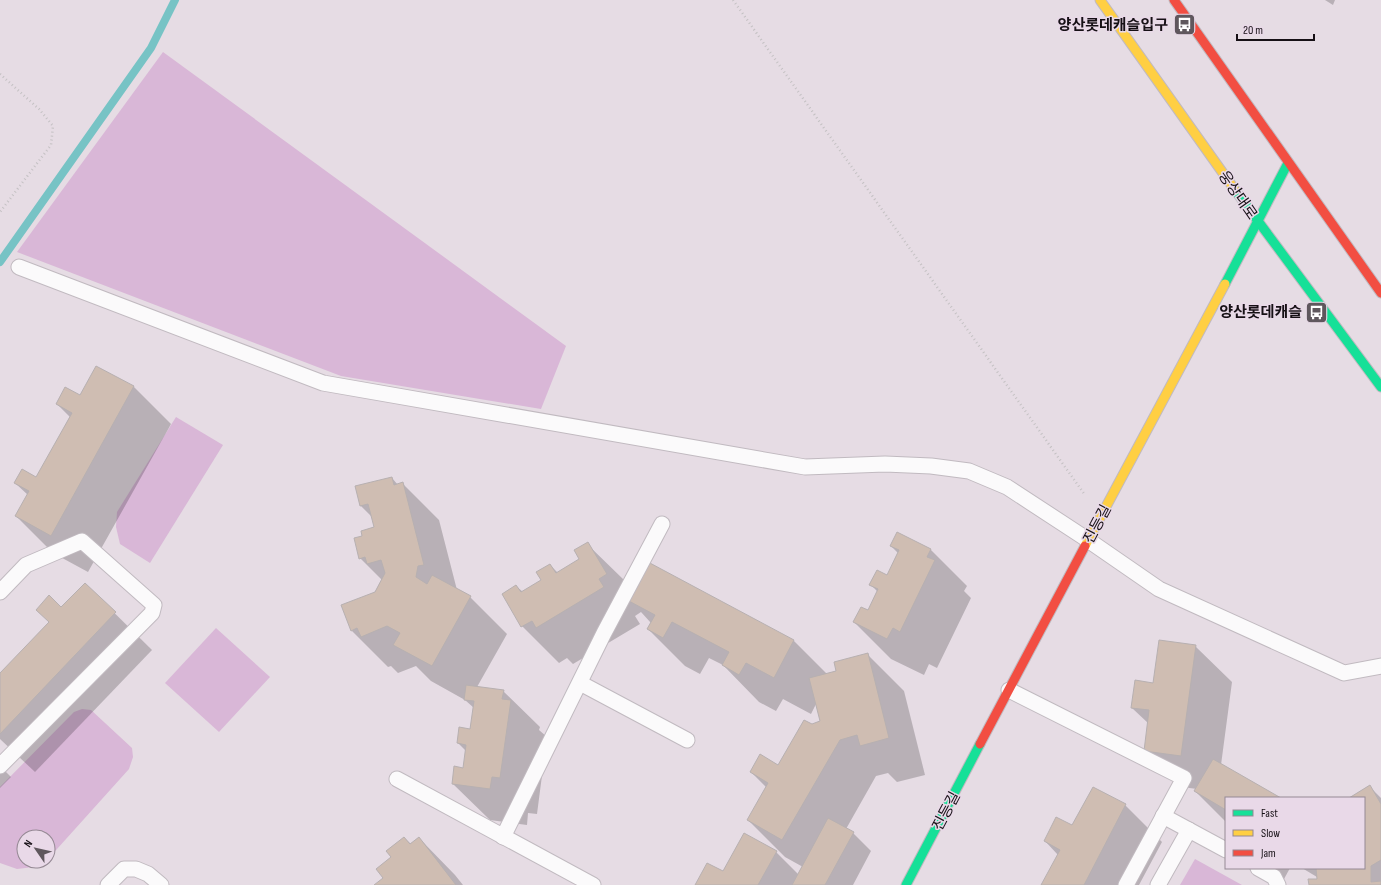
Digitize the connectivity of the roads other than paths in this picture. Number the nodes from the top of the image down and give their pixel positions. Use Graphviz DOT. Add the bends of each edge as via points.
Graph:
graph roads {
  1 [pos="1100,0"];
  2 [pos="1174,0"];
  3 [pos="1288,163"];
  4 [pos="1258,223"];
  5 [pos="19,267"];
  6 [pos="1381,293"];
  7 [pos="1381,387"];
  8 [pos="662,524"];
  9 [pos="1088,540"];
  10 [pos="0,592"];
  11 [pos="1381,666"];
  12 [pos="580,683"];
  13 [pos="1009,690"];
  14 [pos="688,740"];
  15 [pos="0,766"];
  16 [pos="397,779"];
  17 [pos="1163,816"];
  18 [pos="1189,830"];
  19 [pos="503,836"];
  20 [pos="1225,849"];
  21 [pos="1260,869"];
  22 [pos="108,885"];
  23 [pos="161,885"];
  24 [pos="593,885"];
  25 [pos="906,885"];
  26 [pos="1126,885"];
  27 [pos="1158,885"];
  28 [pos="1278,885"];
  1 -- 4 [label="main road, 웅상대로"];
  2 -- 3 [label="main road"];
  3 -- 4 [label="main road, 진등길"];
  3 -- 6 [label="main road"];
  4 -- 7 [label="main road, 웅상대로"];
  4 -- 9 [label="main road, 진등길"];
  5 -- 9 [label="lane" via="323,383 805,467 885,464 969,471 1007,487"];
  8 -- 12 [label="lane"];
  9 -- 11 [label="lane" via="1159,589 1344,673"];
  9 -- 13 [label="main road, 진등길"];
  10 -- 15 [label="lane" via="26,565 82,541 154,605 152,613"];
  12 -- 14 [label="lane"];
  12 -- 19 [label="lane"];
  13 -- 17 [label="lane" via="1184,778"];
  13 -- 25 [label="main road, 진등길"];
  16 -- 19 [label="lane"];
  17 -- 18 [label="lane"];
  17 -- 26 [label="lane"];
  18 -- 20 [label="lane"];
  18 -- 27 [label="lane"];
  19 -- 24 [label="lane"];
  21 -- 28 [label="lane" via="1274,877"];
  22 -- 23 [label="lane" via="124,869 136,868"];
}
